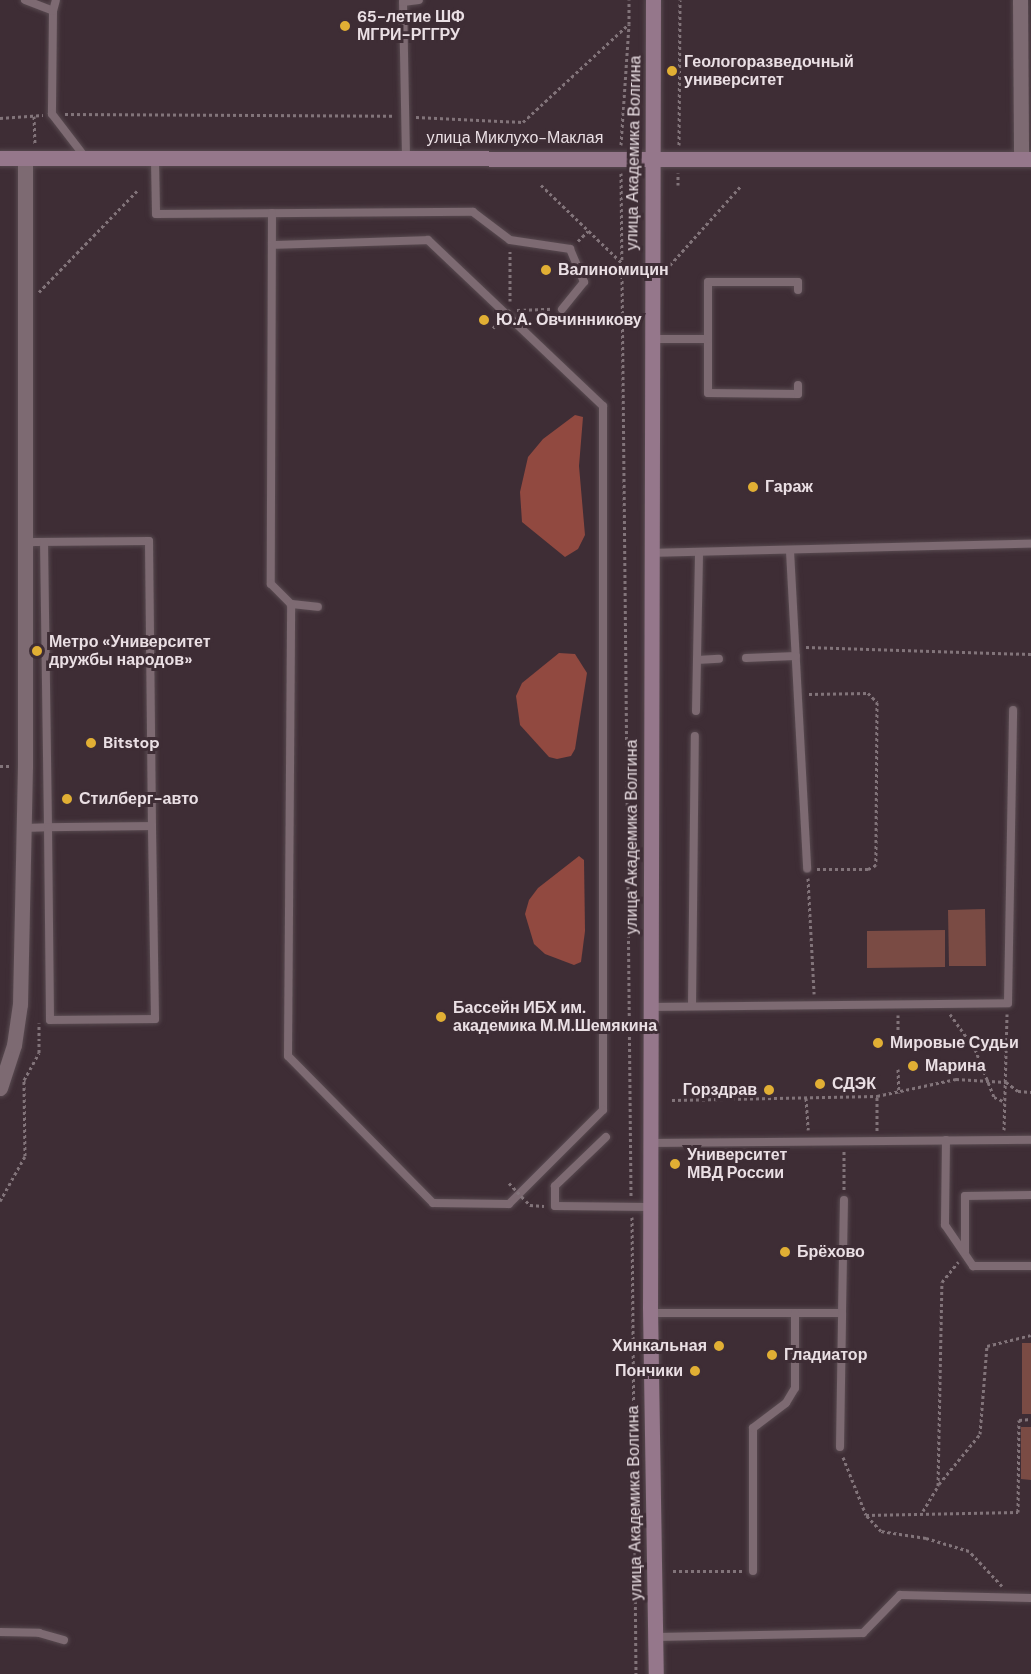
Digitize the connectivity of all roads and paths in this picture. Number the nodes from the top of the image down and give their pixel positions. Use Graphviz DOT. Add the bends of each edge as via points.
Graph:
graph roads {
  1 [pos="25,0"];
  2 [pos="56,0"];
  3 [pos="418,0"];
  4 [pos="629,0"];
  5 [pos="653,0"];
  6 [pos="680,0"];
  7 [pos="1020,0"];
  8 [pos="53,11"];
  9 [pos="629,24"];
  10 [pos="52,114"];
  11 [pos="34,116"];
  12 [pos="405,117"];
  13 [pos="0,118"];
  14 [pos="680,120"];
  15 [pos="35,144"];
  16 [pos="620,156"];
  17 [pos="651,156"];
  18 [pos="85,157"];
  19 [pos="406,157"];
  20 [pos="0,158"];
  21 [pos="25,158"];
  22 [pos="1026,159"];
  23 [pos="155,160"];
  24 [pos="541,185"];
  25 [pos="741,186"];
  26 [pos="137,191"];
  27 [pos="272,213"];
  28 [pos="588,231"];
  29 [pos="272,245"];
  30 [pos="570,249"];
  31 [pos="510,260"];
  32 [pos="623,264"];
  33 [pos="670,265"];
  34 [pos="798,290"];
  35 [pos="36,296"];
  36 [pos="562,309"];
  37 [pos="510,310"];
  38 [pos="493,328"];
  39 [pos="650,339"];
  40 [pos="708,339"];
  41 [pos="798,385"];
  42 [pos="44,542"];
  43 [pos="25,543"];
  44 [pos="1031,544"];
  45 [pos="790,550"];
  46 [pos="650,553"];
  47 [pos="699,553"];
  48 [pos="291,604"];
  49 [pos="318,607"];
  50 [pos="795,651"];
  51 [pos="1031,654"];
  52 [pos="746,658"];
  53 [pos="719,659"];
  54 [pos="697,660"];
  55 [pos="798,694"];
  56 [pos="1013,710"];
  57 [pos="696,711"];
  58 [pos="695,736"];
  59 [pos="152,826"];
  60 [pos="48,827"];
  61 [pos="24,828"];
  62 [pos="807,869"];
  63 [pos="1008,1003"];
  64 [pos="897,1004"];
  65 [pos="942,1004"];
  66 [pos="814,1005"];
  67 [pos="692,1006"];
  68 [pos="651,1007"];
  69 [pos="898,1039"];
  70 [pos="14,1045"];
  71 [pos="0,1066"];
  72 [pos="898,1069"];
  73 [pos="988,1082"];
  74 [pos="1006,1082"];
  75 [pos="0,1088"];
  76 [pos="1031,1092"];
  77 [pos="899,1093"];
  78 [pos="877,1096"];
  79 [pos="806,1098"];
  80 [pos="672,1100"];
  81 [pos="1005,1102"];
  82 [pos="606,1137"];
  83 [pos="844,1140"];
  84 [pos="876,1140"];
  85 [pos="946,1140"];
  86 [pos="1004,1140"];
  87 [pos="1031,1140"];
  88 [pos="808,1141"];
  89 [pos="651,1143"];
  90 [pos="509,1183"];
  91 [pos="1031,1195"];
  92 [pos="844,1200"];
  93 [pos="555,1206"];
  94 [pos="632,1206"];
  95 [pos="651,1207"];
  96 [pos="965,1254"];
  97 [pos="1031,1266"];
  98 [pos="650,1313"];
  99 [pos="795,1313"];
  100 [pos="842,1313"];
  101 [pos="1031,1335"];
  102 [pos="1031,1419"];
  103 [pos="840,1447"];
  104 [pos="938,1486"];
  105 [pos="923,1511"];
  106 [pos="866,1515"];
  107 [pos="753,1570"];
  108 [pos="672,1571"];
  109 [pos="1014,1598"];
  110 [pos="1031,1598"];
  111 [pos="0,1632"];
  112 [pos="656,1637"];
  113 [pos="64,1640"];
  114 [pos="636,1674"];
  115 [pos="656,1674"];
  1 -- 8 [label="lane"];
  2 -- 8 [label="lane"];
  3 -- 12 [label="lane" via="403,2"];
  4 -- 9 [label="path"];
  5 -- 17 [label="street, улица Академика Волгина"];
  6 -- 14 [label="path"];
  7 -- 22 [label="street"];
  8 -- 10 [label="lane"];
  9 -- 12 [label="path" via="523,122"];
  9 -- 16 [label="path"];
  10 -- 11 [label="path"];
  10 -- 12 [label="path"];
  10 -- 18 [label="lane"];
  11 -- 13 [label="path"];
  11 -- 15 [label="path"];
  12 -- 19 [label="lane"];
  16 -- 17 [label="street, улица Миклухо-Маклая"];
  16 -- 19 [label="street, улица Миклухо-Маклая"];
  16 -- 32 [label="path"];
  17 -- 22 [label="street, улица Миклухо-Маклая"];
  17 -- 39 [label="street, улица Академика Волгина"];
  18 -- 21 [label="street, улица Миклухо-Маклая"];
  18 -- 23 [label="street, улица Миклухо-Маклая"];
  19 -- 23 [label="street, улица Миклухо-Маклая"];
  20 -- 21 [label="street, улица Миклухо-Маклая"];
  21 -- 43 [label="street"];
  23 -- 27 [label="lane" via="156,213"];
  24 -- 28 [label="path"];
  25 -- 33 [label="path"];
  26 -- 35 [label="path"];
  27 -- 29 [label="lane"];
  27 -- 30 [label="lane" via="473,212 510,240"];
  28 -- 30 [label="path"];
  28 -- 32 [label="path"];
  29 -- 48 [label="lane" via="271,584"];
  29 -- 48 [label="lane" via="428,240 603,405 603,1110 509,1204 433,1203 288,1056"];
  30 -- 36 [label="lane" via="584,282"];
  31 -- 37 [label="path"];
  32 -- 94 [label="path"];
  34 -- 40 [label="lane" via="798,282 708,282"];
  36 -- 37 [label="path"];
  37 -- 38 [label="path, bridge"];
  39 -- 40 [label="lane"];
  39 -- 46 [label="street, улица Академика Волгина"];
  40 -- 41 [label="lane" via="708,393 798,394"];
  42 -- 43 [label="lane"];
  42 -- 59 [label="lane" via="149,541"];
  42 -- 60 [label="lane"];
  43 -- 61 [label="street"];
  44 -- 45 [label="lane"];
  45 -- 47 [label="lane"];
  45 -- 50 [label="lane"];
  46 -- 47 [label="lane"];
  46 -- 68 [label="street, улица Академика Волгина"];
  47 -- 54 [label="lane"];
  48 -- 49 [label="lane"];
  50 -- 51 [label="path"];
  50 -- 52 [label="lane"];
  50 -- 55 [label="lane"];
  53 -- 54 [label="lane"];
  54 -- 57 [label="lane"];
  55 -- 62 [label="lane"];
  55 -- 62 [label="path" via="868,693 877,702 876,865 868,869"];
  56 -- 63 [label="lane"];
  58 -- 67 [label="lane"];
  59 -- 60 [label="lane"];
  59 -- 60 [label="lane" via="155,1019 62,1020 50,1020"];
  60 -- 61 [label="lane"];
  61 -- 70 [label="street" via="20,1004"];
  62 -- 66 [label="path"];
  63 -- 65 [label="lane"];
  63 -- 74 [label="path"];
  64 -- 65 [label="lane"];
  64 -- 66 [label="lane"];
  64 -- 69 [label="path"];
  65 -- 73 [label="path" via="975,1049"];
  66 -- 67 [label="lane"];
  67 -- 68 [label="lane"];
  68 -- 89 [label="street, улица Академика Волгина"];
  70 -- 71 [label="street"];
  70 -- 75 [label="street"];
  72 -- 77 [label="path"];
  73 -- 74 [label="path"];
  73 -- 77 [label="path" via="956,1078"];
  73 -- 81 [label="path" via="994,1097"];
  74 -- 76 [label="path" via="1018,1091"];
  74 -- 81 [label="path"];
  77 -- 78 [label="path"];
  78 -- 79 [label="path"];
  78 -- 84 [label="path"];
  79 -- 80 [label="path"];
  79 -- 88 [label="path"];
  81 -- 86 [label="path"];
  82 -- 93 [label="lane" via="555,1186"];
  83 -- 84 [label="lane"];
  83 -- 88 [label="lane"];
  83 -- 92 [label="path"];
  84 -- 85 [label="lane"];
  85 -- 86 [label="lane"];
  85 -- 96 [label="lane" via="945,1225"];
  86 -- 87 [label="lane"];
  88 -- 89 [label="lane"];
  89 -- 95 [label="street, улица Академика Волгина"];
  90 -- 93 [label="path, bridge" via="530,1205"];
  91 -- 96 [label="lane" via="965,1196"];
  92 -- 100 [label="lane"];
  93 -- 94 [label="lane"];
  94 -- 95 [label="lane"];
  94 -- 114 [label="path"];
  95 -- 98 [label="street, улица Академика Волгина"];
  96 -- 97 [label="lane" via="973,1266"];
  96 -- 104 [label="path" via="942,1282"];
  98 -- 99 [label="lane"];
  98 -- 112 [label="street, улица Академика Волгина"];
  99 -- 100 [label="lane"];
  99 -- 107 [label="lane" via="795,1388 786,1403 753,1428"];
  100 -- 103 [label="lane"];
  101 -- 104 [label="path" via="987,1346 980,1434"];
  102 -- 105 [label="path" via="1019,1420 1018,1512"];
  103 -- 106 [label="path"];
  104 -- 105 [label="path"];
  105 -- 106 [label="path"];
  106 -- 109 [label="path" via="881,1531 926,1538 969,1551"];
  107 -- 108 [label="path"];
  109 -- 110 [label="lane"];
  109 -- 112 [label="lane" via="900,1595 863,1633"];
  111 -- 113 [label="lane" via="39,1633"];
  112 -- 115 [label="street, улица Академика Волгина"];
}
